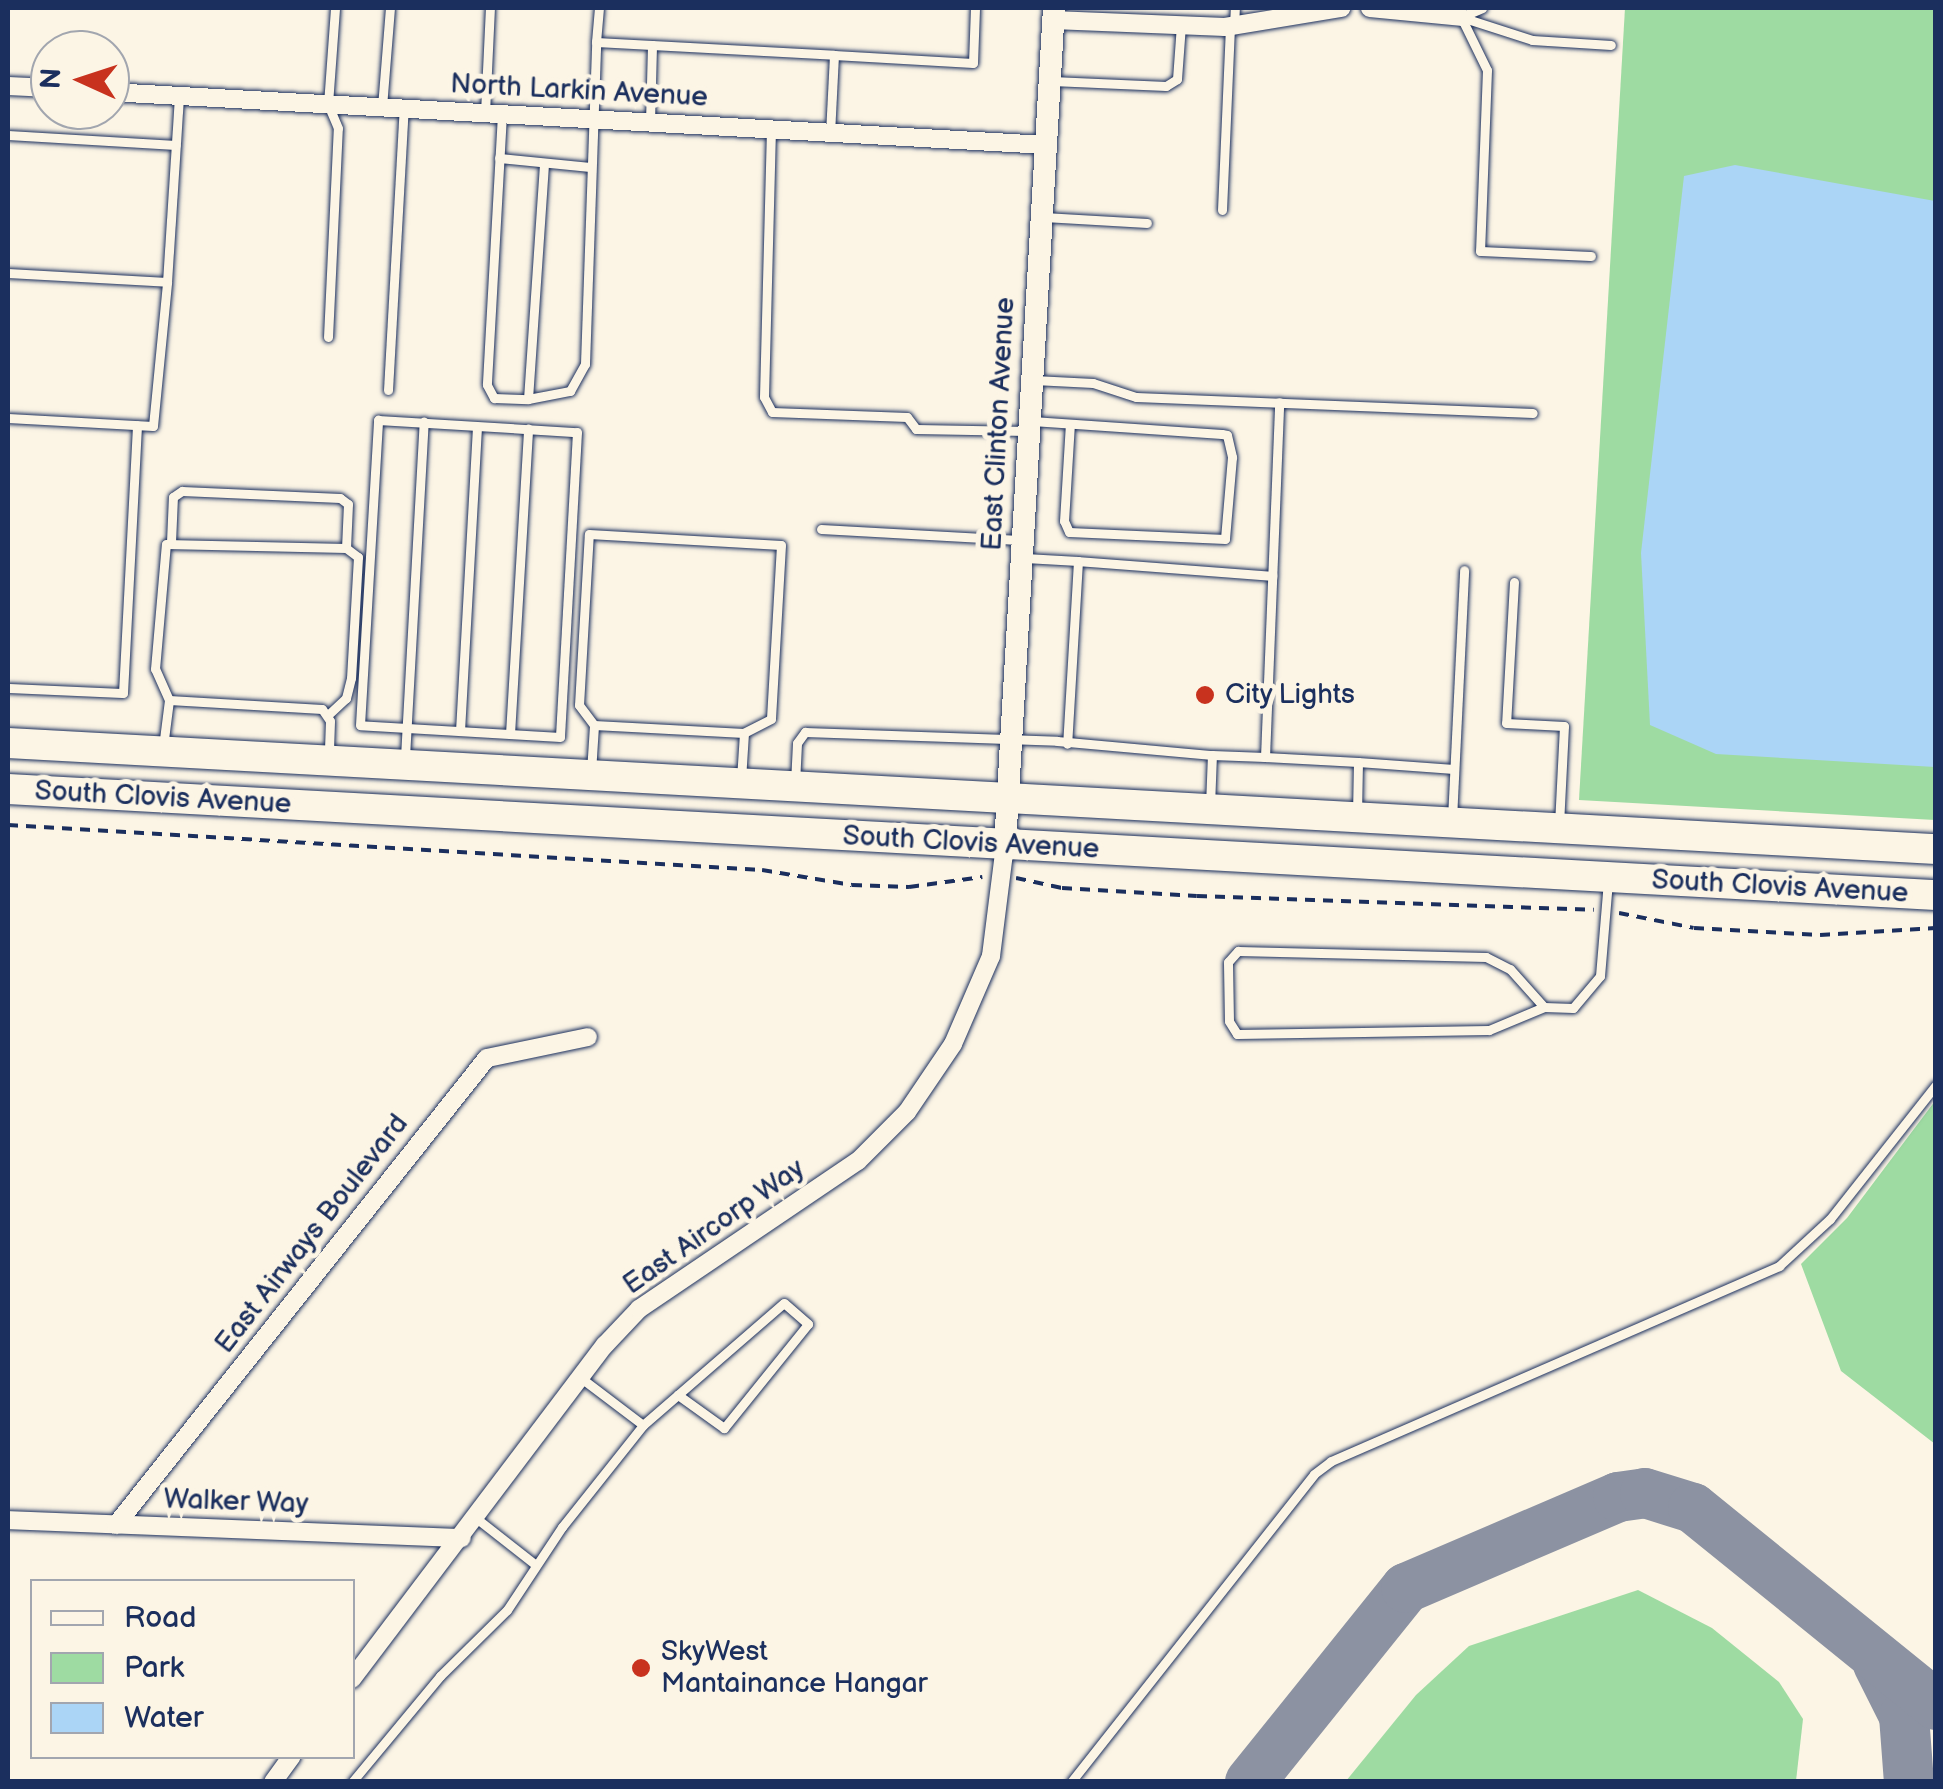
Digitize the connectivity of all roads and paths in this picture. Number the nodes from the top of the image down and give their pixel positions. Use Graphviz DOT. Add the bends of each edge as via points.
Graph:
graph roads {
  1 [pos="334,8"];
  2 [pos="390,8"];
  3 [pos="490,8"];
  4 [pos="598,8"];
  5 [pos="975,8"];
  6 [pos="1341,8"];
  7 [pos="1370,8"];
  8 [pos="1482,8"];
  9 [pos="1464,12"];
  10 [pos="1053,14"];
  11 [pos="1233,20"];
  12 [pos="1181,25"];
  13 [pos="596,42"];
  14 [pos="1611,44"];
  15 [pos="652,45"];
  16 [pos="834,55"];
  17 [pos="1049,81"];
  18 [pos="130,93"];
  19 [pos="180,96"];
  20 [pos="328,104"];
  21 [pos="382,107"];
  22 [pos="404,108"];
  23 [pos="494,114"];
  24 [pos="593,119"];
  25 [pos="650,122"];
  26 [pos="772,129"];
  27 [pos="830,132"];
  28 [pos="8,136"];
  29 [pos="1045,145"];
  30 [pos="176,146"];
  31 [pos="499,158"];
  32 [pos="544,164"];
  33 [pos="591,167"];
  34 [pos="1222,210"];
  35 [pos="1041,217"];
  36 [pos="1147,223"];
  37 [pos="1591,256"];
  38 [pos="8,273"];
  39 [pos="168,282"];
  40 [pos="328,337"];
  41 [pos="1032,380"];
  42 [pos="388,390"];
  43 [pos="528,399"];
  44 [pos="1279,402"];
  45 [pos="1534,413"];
  46 [pos="8,418"];
  47 [pos="424,422"];
  48 [pos="1070,424"];
  49 [pos="137,425"];
  50 [pos="477,426"];
  51 [pos="1029,426"];
  52 [pos="528,429"];
  53 [pos="821,529"];
  54 [pos="171,542"];
  55 [pos="346,548"];
  56 [pos="1022,549"];
  57 [pos="1078,561"];
  58 [pos="1464,570"];
  59 [pos="1272,576"];
  60 [pos="1514,582"];
  61 [pos="8,688"];
  62 [pos="168,700"];
  63 [pos="329,714"];
  64 [pos="594,725"];
  65 [pos="406,728"];
  66 [pos="460,731"];
  67 [pos="744,733"];
  68 [pos="510,734"];
  69 [pos="1011,738"];
  70 [pos="8,743"];
  71 [pos="1066,744"];
  72 [pos="163,752"];
  73 [pos="1212,755"];
  74 [pos="1266,757"];
  75 [pos="329,760"];
  76 [pos="1358,762"];
  77 [pos="404,765"];
  78 [pos="1454,768"];
  79 [pos="591,775"];
  80 [pos="741,783"];
  81 [pos="795,786"];
  82 [pos="8,789"];
  83 [pos="1008,798"];
  84 [pos="1210,809"];
  85 [pos="1356,817"];
  86 [pos="1452,822"];
  87 [pos="8,825"];
  88 [pos="1558,828"];
  89 [pos="1611,830"];
  90 [pos="1005,845"];
  91 [pos="1936,849"];
  92 [pos="1001,878"];
  93 [pos="1608,878"];
  94 [pos="1936,895"];
  95 [pos="1606,912"];
  96 [pos="1936,928"];
  97 [pos="1544,1007"];
  98 [pos="588,1037"];
  99 [pos="1936,1084"];
  100 [pos="581,1378"];
  101 [pos="678,1395"];
  102 [pos="643,1425"];
  103 [pos="476,1518"];
  104 [pos="8,1520"];
  105 [pos="116,1525"];
  106 [pos="462,1538"];
  107 [pos="536,1565"];
  108 [pos="355,1675"];
  109 [pos="290,1759"];
  110 [pos="273,1782"];
  111 [pos="352,1782"];
  112 [pos="1072,1782"];
  1 -- 20 [label="lane"];
  2 -- 21 [label="lane"];
  3 -- 23 [label="lane"];
  4 -- 13 [label="lane"];
  5 -- 16 [label="lane" via="973,63"];
  6 -- 11 [label="street"];
  7 -- 9 [label="street"];
  8 -- 9 [label="lane"];
  9 -- 14 [label="lane" via="1532,40"];
  9 -- 37 [label="lane" via="1487,70 1480,251"];
  10 -- 12 [label="street"];
  10 -- 17 [label="street, East Clinton Avenue"];
  11 -- 12 [label="street"];
  11 -- 34 [label="lane"];
  12 -- 17 [label="lane" via="1177,79 1166,86"];
  13 -- 15 [label="lane"];
  13 -- 24 [label="lane"];
  15 -- 16 [label="lane"];
  15 -- 25 [label="lane"];
  16 -- 27 [label="lane"];
  17 -- 29 [label="street, East Clinton Avenue"];
  18 -- 19 [label="street, North Larkin Avenue"];
  19 -- 20 [label="street, North Larkin Avenue"];
  19 -- 30 [label="lane"];
  20 -- 21 [label="street, North Larkin Avenue"];
  20 -- 40 [label="lane" via="338,128"];
  21 -- 22 [label="street, North Larkin Avenue"];
  22 -- 23 [label="street, North Larkin Avenue"];
  22 -- 42 [label="lane"];
  23 -- 24 [label="street, North Larkin Avenue"];
  23 -- 31 [label="lane"];
  24 -- 25 [label="street, North Larkin Avenue"];
  24 -- 33 [label="lane"];
  25 -- 26 [label="street, North Larkin Avenue"];
  26 -- 27 [label="street, North Larkin Avenue"];
  26 -- 51 [label="lane" via="764,397 772,412 907,417 916,430"];
  27 -- 29 [label="street, North Larkin Avenue"];
  28 -- 30 [label="lane"];
  29 -- 35 [label="street, East Clinton Avenue"];
  30 -- 39 [label="lane"];
  31 -- 32 [label="lane"];
  31 -- 43 [label="lane" via="487,385 494,398"];
  32 -- 33 [label="lane"];
  32 -- 43 [label="lane"];
  33 -- 43 [label="lane" via="582,377 564,394"];
  35 -- 36 [label="lane"];
  35 -- 41 [label="street, East Clinton Avenue"];
  38 -- 39 [label="lane"];
  39 -- 49 [label="lane" via="153,426"];
  41 -- 44 [label="lane" via="1093,383 1136,397"];
  41 -- 51 [label="street, East Clinton Avenue"];
  44 -- 45 [label="lane"];
  44 -- 59 [label="lane"];
  46 -- 49 [label="lane"];
  47 -- 50 [label="lane"];
  47 -- 65 [label="lane"];
  47 -- 65 [label="lane" via="378,420 360,725"];
  48 -- 48 [label="lane" via="1227,436 1232,457 1225,539 1070,532 1064,521"];
  48 -- 51 [label="lane"];
  49 -- 61 [label="lane" via="123,693"];
  50 -- 52 [label="lane"];
  50 -- 66 [label="lane"];
  51 -- 56 [label="street, East Clinton Avenue"];
  52 -- 68 [label="lane"];
  52 -- 68 [label="lane" via="577,432 560,736"];
  53 -- 56 [label="lane"];
  54 -- 55 [label="lane"];
  54 -- 55 [label="lane" via="172,497 182,491 340,498 348,504"];
  54 -- 62 [label="lane" via="161,551 155,668"];
  55 -- 63 [label="lane" via="358,557 351,678 346,698"];
  56 -- 57 [label="lane"];
  56 -- 69 [label="street, East Clinton Avenue"];
  57 -- 59 [label="lane"];
  57 -- 71 [label="lane"];
  58 -- 78 [label="lane"];
  59 -- 74 [label="lane"];
  60 -- 88 [label="lane" via="1506,723 1564,726"];
  62 -- 63 [label="lane"];
  62 -- 72 [label="lane"];
  63 -- 75 [label="lane"];
  64 -- 67 [label="lane"];
  64 -- 67 [label="lane" via="579,705 589,534 781,545 771,719"];
  64 -- 79 [label="lane"];
  65 -- 66 [label="lane"];
  65 -- 77 [label="lane"];
  66 -- 68 [label="lane"];
  67 -- 80 [label="lane"];
  69 -- 71 [label="lane"];
  69 -- 81 [label="lane" via="805,732 797,744"];
  69 -- 83 [label="street, East Clinton Avenue"];
  70 -- 72 [label="main road, South Clovis Avenue"];
  71 -- 73 [label="lane"];
  72 -- 75 [label="main road, South Clovis Avenue"];
  73 -- 74 [label="lane"];
  73 -- 84 [label="lane"];
  74 -- 76 [label="lane"];
  75 -- 77 [label="main road, South Clovis Avenue"];
  76 -- 78 [label="lane"];
  76 -- 85 [label="lane"];
  77 -- 79 [label="main road, South Clovis Avenue"];
  78 -- 86 [label="lane"];
  79 -- 80 [label="main road, South Clovis Avenue"];
  80 -- 81 [label="main road, South Clovis Avenue"];
  81 -- 83 [label="main road, South Clovis Avenue"];
  82 -- 90 [label="main road, South Clovis Avenue"];
  83 -- 84 [label="main road, South Clovis Avenue"];
  83 -- 90 [label="street, East Clinton Avenue"];
  84 -- 85 [label="main road, South Clovis Avenue"];
  85 -- 86 [label="main road, South Clovis Avenue"];
  86 -- 88 [label="main road, South Clovis Avenue"];
  87 -- 92 [label="path" via="762,870 852,885"];
  88 -- 89 [label="main road, South Clovis Avenue"];
  89 -- 91 [label="main road, South Clovis Avenue"];
  89 -- 93 [label="main road"];
  90 -- 92 [label="street, East Aircorp Way"];
  90 -- 93 [label="main road, South Clovis Avenue"];
  92 -- 95 [label="path" via="1197,896"];
  92 -- 100 [label="street, East Aircorp Way" via="991,956 953,1044 907,1112 858,1161 639,1309"];
  93 -- 94 [label="main road, South Clovis Avenue"];
  93 -- 95 [label="lane"];
  95 -- 96 [label="path" via="1694,928 1820,935"];
  95 -- 97 [label="lane" via="1593,991 1573,1008"];
  97 -- 97 [label="lane" via="1510,970 1486,957 1238,951 1228,962 1229,1022 1237,1034 1490,1030"];
  98 -- 105 [label="street, East Airways Boulevard" via="487,1058"];
  99 -- 112 [label="lane" via="1830,1219 1779,1266 1314,1474"];
  100 -- 102 [label="lane"];
  100 -- 103 [label="street, East Aircorp Way"];
  101 -- 101 [label="lane" via="724,1428 808,1324 784,1304"];
  101 -- 102 [label="lane"];
  102 -- 107 [label="lane"];
  103 -- 106 [label="street, East Aircorp Way"];
  103 -- 107 [label="lane"];
  104 -- 105 [label="street, Walker Way"];
  105 -- 106 [label="street, Walker Way"];
  106 -- 108 [label="street, East Aircorp Way"];
  107 -- 111 [label="lane" via="507,1610 440,1676"];
  109 -- 110 [label="street"];
}
